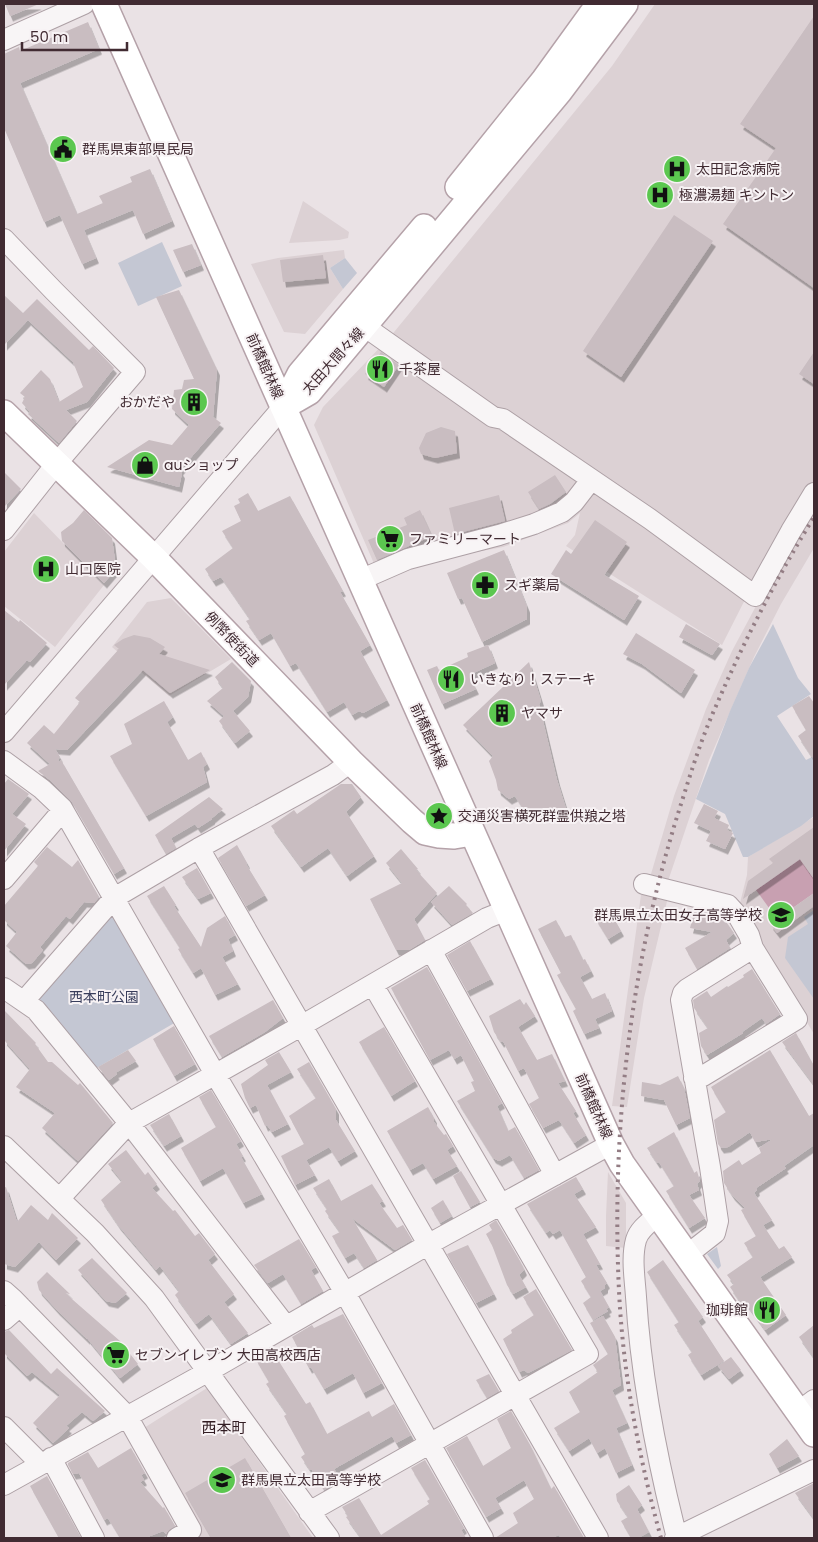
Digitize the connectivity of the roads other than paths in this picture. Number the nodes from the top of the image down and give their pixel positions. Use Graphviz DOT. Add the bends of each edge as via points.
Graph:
graph roads {
  1 [pos="84,4"];
  2 [pos="104,4"];
  3 [pos="599,4"];
  4 [pos="625,4"];
  5 [pos="4,40"];
  6 [pos="4,239"];
  7 [pos="364,326"];
  8 [pos="283,408"];
  9 [pos="4,413"];
  10 [pos="57,463"];
  11 [pos="590,480"];
  12 [pos="814,493"];
  13 [pos="4,530"];
  14 [pos="154,558"];
  15 [pos="360,580"];
  16 [pos="4,732"];
  17 [pos="4,761"];
  18 [pos="351,762"];
  19 [pos="63,810"];
  20 [pos="472,833"];
  21 [pos="199,848"];
  22 [pos="4,879"];
  23 [pos="644,884"];
  24 [pos="114,898"];
  25 [pos="507,910"];
  26 [pos="753,948"];
  27 [pos="431,950"];
  28 [pos="373,985"];
  29 [pos="4,988"];
  30 [pos="24,1000"];
  31 [pos="301,1026"];
  32 [pos="216,1074"];
  33 [pos="694,1078"];
  34 [pos="129,1123"];
  35 [pos="611,1144"];
  36 [pos="4,1146"];
  37 [pos="555,1175"];
  38 [pos="60,1198"];
  39 [pos="500,1205"];
  40 [pos="658,1215"];
  41 [pos="429,1244"];
  42 [pos="687,1255"];
  43 [pos="4,1292"];
  44 [pos="345,1293"];
  45 [pos="20,1306"];
  46 [pos="4,1320"];
  47 [pos="286,1326"];
  48 [pos="209,1371"];
  49 [pos="517,1395"];
  50 [pos="806,1406"];
  51 [pos="126,1416"];
  52 [pos="4,1427"];
  53 [pos="814,1434"];
  54 [pos="430,1445"];
  55 [pos="46,1461"];
  56 [pos="814,1470"];
  57 [pos="4,1485"];
  58 [pos="309,1512"];
  59 [pos="704,1532"];
  60 [pos="94,1538"];
  61 [pos="177,1538"];
  62 [pos="329,1538"];
  63 [pos="483,1538"];
  64 [pos="598,1538"];
  65 [pos="676,1538"];
  1 -- 5 [label="street"];
  2 -- 8 [label="main road, 前橋館林線"];
  3 -- 8 [label="main road, 太田大間々線" via="544,80 447,201 300,374"];
  4 -- 7 [label="main road, 太田大間々線" via="559,92"];
  6 -- 10 [label="street" via="136,372"];
  7 -- 8 [label="main road, 太田大間々線" via="309,392"];
  7 -- 11 [label="street" via="493,417 503,419"];
  8 -- 14 [label="street"];
  8 -- 15 [label="main road, 前橋館林線"];
  9 -- 10 [label="main road, 例幣使街道"];
  10 -- 13 [label="street"];
  10 -- 14 [label="main road, 例幣使街道"];
  11 -- 12 [label="street" via="650,519 755,596"];
  11 -- 15 [label="street" via="562,512 498,536 408,559"];
  14 -- 16 [label="street"];
  14 -- 18 [label="main road, 例幣使街道"];
  15 -- 20 [label="main road, 前橋館林線"];
  17 -- 19 [label="street" via="42,789"];
  18 -- 20 [label="main road, 例幣使街道" via="425,832 454,836"];
  18 -- 21 [label="street"];
  19 -- 22 [label="street"];
  19 -- 24 [label="street"];
  20 -- 25 [label="main road, 前橋館林線"];
  21 -- 24 [label="street"];
  21 -- 31 [label="street"];
  23 -- 26 [label="street" via="728,905 738,916"];
  24 -- 30 [label="street"];
  24 -- 32 [label="street"];
  25 -- 27 [label="street"];
  25 -- 35 [label="main road, 前橋館林線"];
  26 -- 33 [label="street" via="683,993 680,1000"];
  26 -- 33 [label="street" via="798,1019 703,1076"];
  27 -- 28 [label="street"];
  27 -- 37 [label="street"];
  28 -- 31 [label="street"];
  28 -- 39 [label="street"];
  29 -- 30 [label="street"];
  30 -- 34 [label="street" via="36,1010"];
  31 -- 32 [label="street"];
  31 -- 41 [label="street"];
  32 -- 34 [label="street"];
  32 -- 44 [label="street"];
  33 -- 42 [label="street" via="718,1221 715,1233"];
  34 -- 38 [label="street"];
  34 -- 47 [label="street"];
  35 -- 37 [label="street"];
  35 -- 40 [label="main road, 前橋館林線"];
  36 -- 38 [label="street"];
  37 -- 39 [label="street"];
  38 -- 48 [label="street" via="154,1298"];
  39 -- 41 [label="street"];
  39 -- 49 [label="street" via="588,1354"];
  40 -- 42 [label="main road, 前橋館林線"];
  40 -- 65 [label="street" via="638,1234 634,1250 638,1330 652,1424"];
  41 -- 44 [label="street"];
  41 -- 49 [label="street"];
  42 -- 50 [label="main road, 前橋館林線"];
  43 -- 45 [label="street"];
  44 -- 47 [label="street"];
  44 -- 54 [label="street"];
  45 -- 46 [label="street"];
  45 -- 51 [label="street"];
  47 -- 48 [label="street"];
  48 -- 51 [label="street"];
  48 -- 58 [label="street"];
  49 -- 54 [label="street"];
  49 -- 64 [label="street"];
  50 -- 53 [label="main road, 前橋館林線"];
  51 -- 55 [label="street"];
  51 -- 61 [label="street" via="191,1530"];
  52 -- 55 [label="street"];
  54 -- 58 [label="street"];
  54 -- 63 [label="street"];
  55 -- 57 [label="street"];
  55 -- 60 [label="street"];
  56 -- 59 [label="street"];
  58 -- 62 [label="street"];
  59 -- 65 [label="street"];
}
